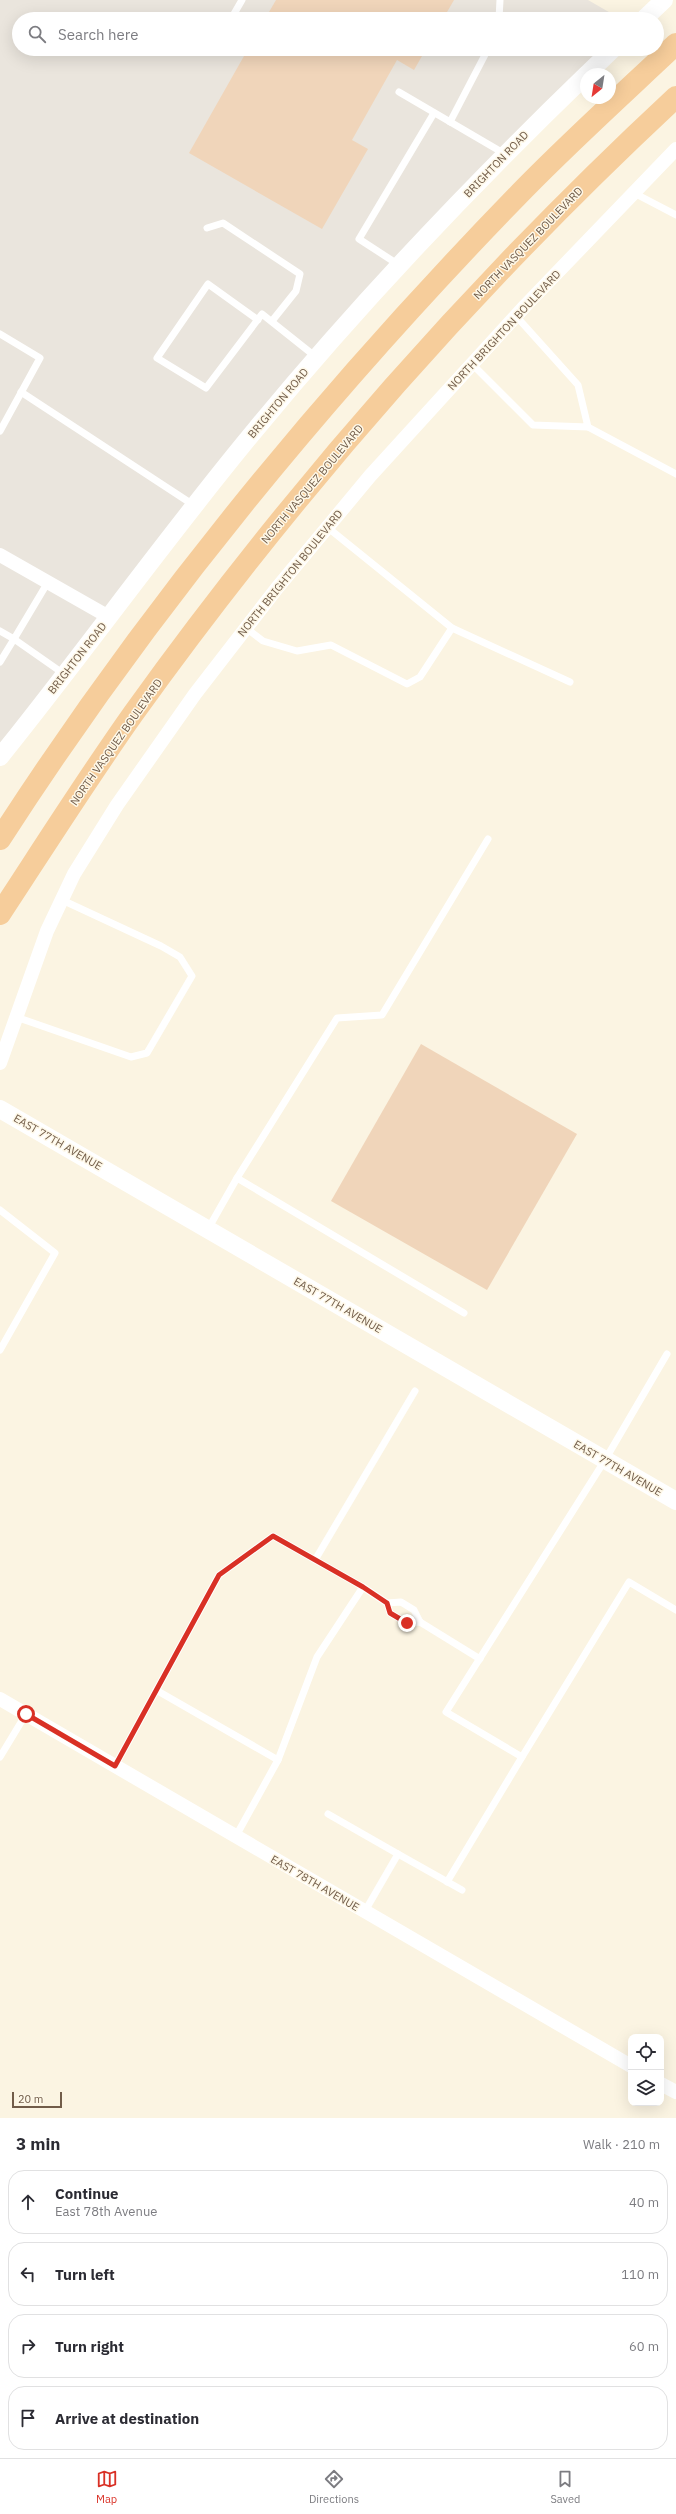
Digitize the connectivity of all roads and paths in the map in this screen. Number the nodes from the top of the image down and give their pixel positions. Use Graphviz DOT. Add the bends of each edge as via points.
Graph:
graph roads {
  1 [pos="242,0"];
  2 [pos="500,0"];
  3 [pos="664,0"];
  4 [pos="234,12"];
  5 [pos="499,12"];
  6 [pos="651,12"];
  7 [pos="676,44"];
  8 [pos="664,55"];
  9 [pos="484,56"];
  10 [pos="606,56"];
  11 [pos="663,56"];
  12 [pos="594,68"];
  13 [pos="580,82"];
  14 [pos="399,92"];
  15 [pos="676,97"];
  16 [pos="434,113"];
  17 [pos="450,122"];
  18 [pos="676,149"];
  19 [pos="505,154"];
  20 [pos="634,193"];
  21 [pos="676,215"];
  22 [pos="207,228"];
  23 [pos="400,265"];
  24 [pos="516,316"];
  25 [pos="258,320"];
  26 [pos="272,321"];
  27 [pos="0,334"];
  28 [pos="316,357"];
  29 [pos="472,364"];
  30 [pos="21,392"];
  31 [pos="588,427"];
  32 [pos="0,432"];
  33 [pos="676,474"];
  34 [pos="196,506"];
  35 [pos="327,527"];
  36 [pos="0,555"];
  37 [pos="48,582"];
  38 [pos="109,616"];
  39 [pos="246,628"];
  40 [pos="452,628"];
  41 [pos="0,631"];
  42 [pos="14,639"];
  43 [pos="0,662"];
  44 [pos="64,674"];
  45 [pos="570,682"];
  46 [pos="0,757"];
  47 [pos="0,839"];
  48 [pos="488,839"];
  49 [pos="62,900"];
  50 [pos="0,914"];
  51 [pos="16,1017"];
  52 [pos="0,1063"];
  53 [pos="0,1109"];
  54 [pos="237,1178"];
  55 [pos="0,1210"];
  56 [pos="208,1230"];
  57 [pos="464,1313"];
  58 [pos="0,1350"];
  59 [pos="667,1354"];
  60 [pos="414,1390"];
  61 [pos="605,1460"];
  62 [pos="676,1501"];
  63 [pos="315,1560"];
  64 [pos="363,1587"];
  65 [pos="387,1603"];
  66 [pos="676,1610"];
  67 [pos="420,1622"];
  68 [pos="480,1659"];
  69 [pos="156,1690"];
  70 [pos="0,1699"];
  71 [pos="26,1714"];
  72 [pos="0,1757"];
  73 [pos="522,1758"];
  74 [pos="278,1760"];
  75 [pos="115,1766"];
  76 [pos="328,1814"];
  77 [pos="236,1836"];
  78 [pos="398,1854"];
  79 [pos="447,1882"];
  80 [pos="462,1890"];
  81 [pos="365,1912"];
  82 [pos="628,2064"];
  83 [pos="664,2086"];
  84 [pos="676,2092"];
  1 -- 4 [label="lane"];
  2 -- 5 [label="lane"];
  3 -- 6 [label="street"];
  7 -- 8 [label="highway"];
  9 -- 17 [label="lane"];
  10 -- 12 [label="street, BRIGHTON ROAD"];
  11 -- 47 [label="highway" via="525,188 377,347 265,478 146,630 71,733"];
  13 -- 19 [label="street, BRIGHTON ROAD"];
  14 -- 16 [label="lane"];
  15 -- 50 [label="highway, NORTH VASQUEZ BOULEVARD" via="572,198 423,353 299,499 132,715"];
  16 -- 17 [label="lane"];
  16 -- 23 [label="lane" via="360,239"];
  17 -- 19 [label="lane"];
  18 -- 20 [label="street, NORTH BRIGHTON BOULEVARD"];
  19 -- 23 [label="street, BRIGHTON ROAD"];
  20 -- 21 [label="lane"];
  20 -- 24 [label="street, NORTH BRIGHTON BOULEVARD"];
  22 -- 26 [label="lane" via="224,223 300,274 296,291"];
  23 -- 28 [label="street, BRIGHTON ROAD"];
  24 -- 29 [label="street, NORTH BRIGHTON BOULEVARD"];
  24 -- 31 [label="lane" via="578,385"];
  25 -- 25 [label="lane" via="206,388 157,358 208,284"];
  25 -- 26 [label="lane" via="262,314"];
  26 -- 28 [label="lane"];
  27 -- 30 [label="lane" via="40,358"];
  28 -- 34 [label="street, BRIGHTON ROAD" via="254,430"];
  29 -- 31 [label="lane" via="533,425"];
  29 -- 35 [label="street, NORTH BRIGHTON BOULEVARD"];
  30 -- 32 [label="lane"];
  30 -- 34 [label="lane"];
  31 -- 33 [label="lane"];
  34 -- 38 [label="street, BRIGHTON ROAD"];
  35 -- 39 [label="street, NORTH BRIGHTON BOULEVARD"];
  35 -- 40 [label="lane"];
  36 -- 37 [label="street"];
  37 -- 38 [label="street"];
  37 -- 42 [label="lane"];
  38 -- 44 [label="street, BRIGHTON ROAD"];
  39 -- 40 [label="lane" via="262,641 297,651 331,645 407,684 420,677"];
  39 -- 49 [label="street, NORTH BRIGHTON BOULEVARD" via="195,694 117,805 74,874"];
  40 -- 45 [label="lane"];
  41 -- 42 [label="lane"];
  42 -- 43 [label="lane"];
  42 -- 44 [label="lane"];
  44 -- 46 [label="street, BRIGHTON ROAD"];
  48 -- 54 [label="lane" via="382,1015 337,1018"];
  49 -- 51 [label="street, NORTH BRIGHTON BOULEVARD" via="47,931"];
  49 -- 51 [label="lane" via="180,957 192,976 147,1053 131,1057"];
  51 -- 52 [label="street, NORTH BRIGHTON BOULEVARD"];
  53 -- 56 [label="street, EAST 77TH AVENUE"];
  54 -- 56 [label="lane"];
  54 -- 57 [label="lane"];
  55 -- 58 [label="lane" via="55,1253"];
  56 -- 61 [label="street, EAST 77TH AVENUE"];
  59 -- 61 [label="lane"];
  60 -- 63 [label="lane"];
  61 -- 62 [label="street, EAST 77TH AVENUE"];
  61 -- 68 [label="lane"];
  63 -- 64 [label="lane"];
  63 -- 69 [label="lane" via="273,1536 219,1575"];
  64 -- 65 [label="lane"];
  64 -- 74 [label="lane" via="317,1657"];
  65 -- 67 [label="lane" via="401,1602 414,1610"];
  65 -- 67 [label="lane" via="390,1613 407,1623"];
  66 -- 73 [label="lane" via="629,1582"];
  67 -- 68 [label="lane"];
  68 -- 73 [label="lane" via="446,1712"];
  69 -- 74 [label="lane"];
  69 -- 75 [label="lane"];
  70 -- 71 [label="street, EAST 78TH AVENUE"];
  71 -- 72 [label="lane"];
  71 -- 75 [label="street, EAST 78TH AVENUE"];
  73 -- 79 [label="lane"];
  74 -- 77 [label="lane"];
  75 -- 77 [label="street, EAST 78TH AVENUE"];
  76 -- 78 [label="lane"];
  77 -- 81 [label="street, EAST 78TH AVENUE"];
  78 -- 79 [label="lane"];
  78 -- 81 [label="lane"];
  79 -- 80 [label="lane"];
  81 -- 82 [label="street, EAST 78TH AVENUE"];
  83 -- 84 [label="street"];
}
